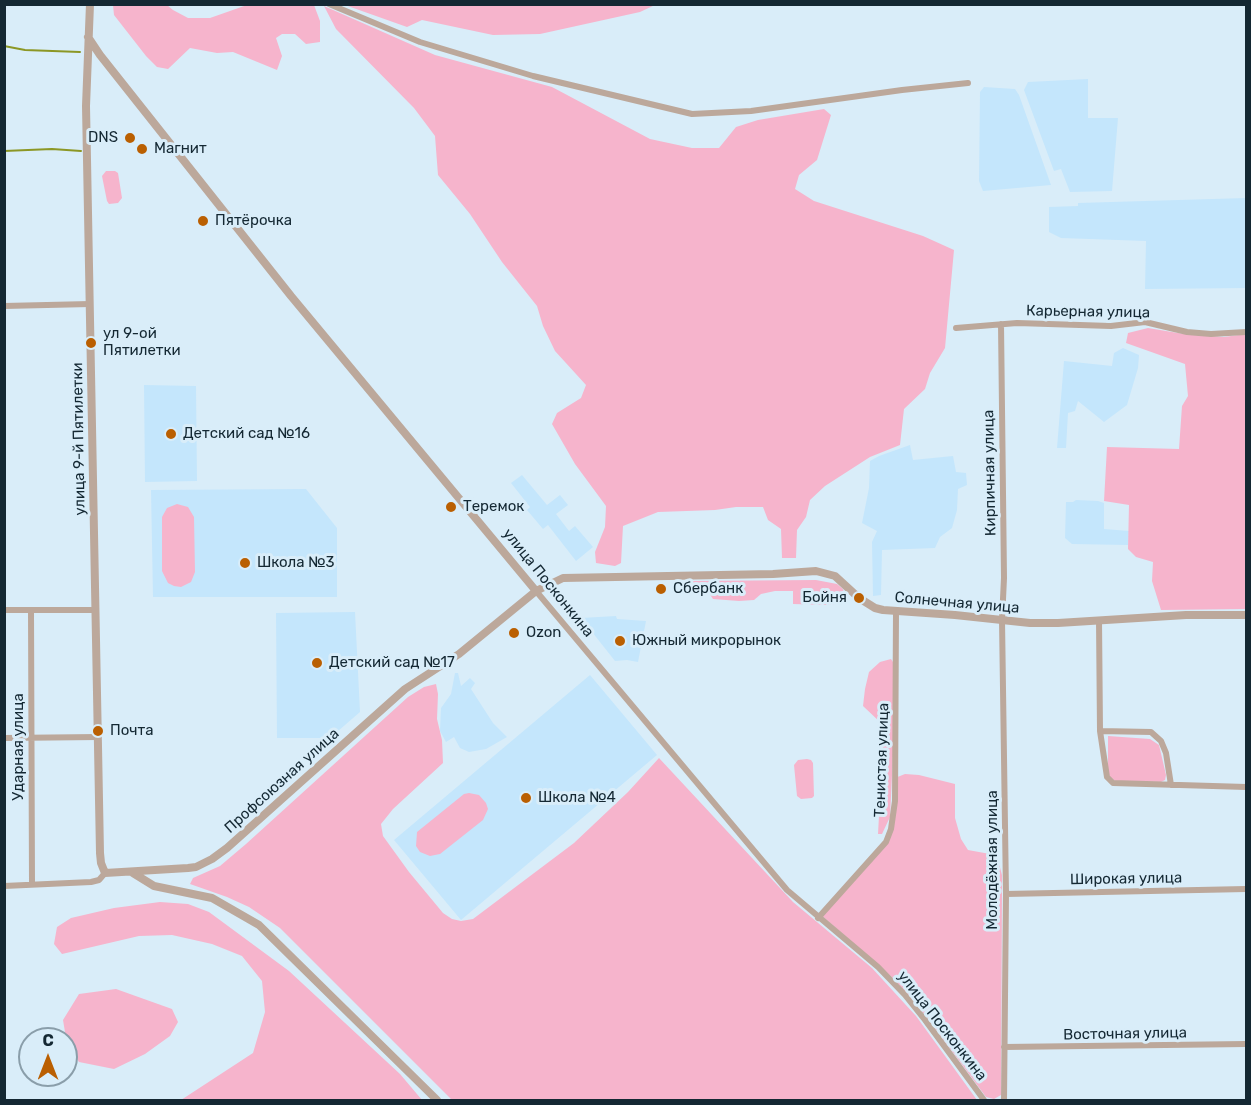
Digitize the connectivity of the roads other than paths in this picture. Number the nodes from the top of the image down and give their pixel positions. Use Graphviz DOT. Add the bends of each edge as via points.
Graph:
graph roads {
  1 [pos="90,4"];
  2 [pos="329,4"];
  3 [pos="88,37"];
  4 [pos="968,83"];
  5 [pos="90,304"];
  6 [pos="4,306"];
  7 [pos="1001,324"];
  8 [pos="956,328"];
  9 [pos="1246,332"];
  10 [pos="536,591"];
  11 [pos="4,610"];
  12 [pos="31,610"];
  13 [pos="96,610"];
  14 [pos="896,612"];
  15 [pos="1246,615"];
  16 [pos="1002,620"];
  17 [pos="1099,620"];
  18 [pos="1100,731"];
  19 [pos="31,737"];
  20 [pos="98,737"];
  21 [pos="4,738"];
  22 [pos="1171,785"];
  23 [pos="1246,787"];
  24 [pos="105,873"];
  25 [pos="133,873"];
  26 [pos="4,885"];
  27 [pos="32,885"];
  28 [pos="1246,889"];
  29 [pos="1006,894"];
  30 [pos="818,918"];
  31 [pos="1246,1044"];
  32 [pos="1004,1047"];
  33 [pos="437,1101"];
  34 [pos="984,1101"];
  35 [pos="1004,1101"];
  1 -- 3 [label="street, улица 9-й Пятилетки"];
  2 -- 4 [label="street" via="420,42 533,76 692,114 751,111"];
  3 -- 5 [label="street, улица 9-й Пятилетки"];
  3 -- 10 [label="street, улица Посконкина" via="298,305"];
  5 -- 6 [label="street"];
  5 -- 13 [label="street, улица 9-й Пятилетки"];
  7 -- 8 [label="street, Карьерная улица"];
  7 -- 9 [label="street, Карьерная улица" via="1111,326 1145,322 1187,332"];
  7 -- 16 [label="street, Кирпичная улица"];
  10 -- 14 [label="street, Солнечная улица" via="564,578 816,572 839,579 875,608"];
  10 -- 25 [label="street, Профсоюзная улица" via="452,660 405,689 227,848 196,867"];
  10 -- 30 [label="street, улица Посконкина" via="787,890"];
  11 -- 12 [label="street"];
  12 -- 13 [label="street"];
  12 -- 19 [label="street, Ударная улица"];
  13 -- 20 [label="street, улица 9-й Пятилетки"];
  14 -- 16 [label="street, Солнечная улица"];
  14 -- 30 [label="street, Тенистая улица" via="895,801 891,829 886,842"];
  15 -- 17 [label="street, Солнечная улица"];
  16 -- 17 [label="street, Солнечная улица"];
  16 -- 29 [label="street, Молодёжная улица"];
  17 -- 18 [label="street"];
  18 -- 22 [label="street" via="1151,732 1166,753"];
  18 -- 22 [label="street" via="1107,777 1113,783"];
  19 -- 20 [label="street"];
  19 -- 21 [label="street"];
  19 -- 27 [label="street, Ударная улица"];
  20 -- 24 [label="street, улица 9-й Пятилетки" via="100,853"];
  22 -- 23 [label="street"];
  24 -- 25 [label="street, Профсоюзная улица"];
  24 -- 27 [label="street, Профсоюзная улица" via="91,882"];
  25 -- 33 [label="street" via="154,886 212,898 259,925"];
  26 -- 27 [label="street, Профсоюзная улица"];
  28 -- 29 [label="street, Широкая улица"];
  29 -- 32 [label="street, Молодёжная улица"];
  30 -- 34 [label="street, улица Посконкина" via="898,988"];
  31 -- 32 [label="street, Восточная улица"];
  32 -- 35 [label="street, Молодёжная улица"];
}
